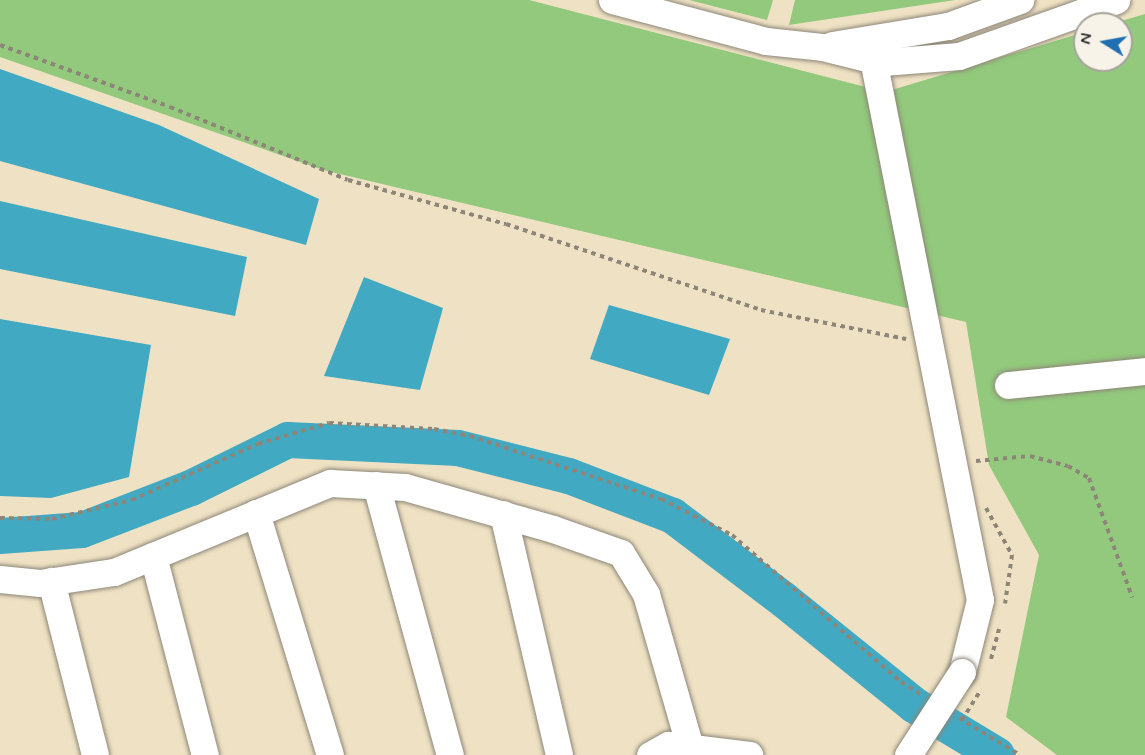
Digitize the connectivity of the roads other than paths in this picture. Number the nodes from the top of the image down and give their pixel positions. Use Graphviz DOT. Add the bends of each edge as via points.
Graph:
graph roads {
  1 [pos="612,0"];
  2 [pos="1020,0"];
  3 [pos="1116,0"];
  4 [pos="822,47"];
  5 [pos="873,59"];
  6 [pos="1145,370"];
  7 [pos="1008,385"];
  8 [pos="376,485"];
  9 [pos="256,513"];
  10 [pos="503,514"];
  11 [pos="153,556"];
  12 [pos="0,579"];
  13 [pos="51,581"];
  14 [pos="690,747"];
  15 [pos="95,755"];
  16 [pos="205,755"];
  17 [pos="330,755"];
  18 [pos="450,755"];
  19 [pos="458,755"];
  20 [pos="470,755"];
  21 [pos="559,755"];
  22 [pos="650,755"];
  23 [pos="749,755"];
  24 [pos="908,755"];
  1 -- 4 [label="street" via="766,41"];
  2 -- 4 [label="street" via="948,26"];
  3 -- 5 [label="street" via="959,56"];
  4 -- 5 [label="street"];
  5 -- 24 [label="street, bridge" via="980,600 962,672"];
  6 -- 7 [label="street"];
  8 -- 9 [label="street" via="330,483"];
  8 -- 10 [label="street" via="405,487"];
  8 -- 18 [label="street"];
  9 -- 11 [label="street"];
  9 -- 17 [label="street"];
  10 -- 14 [label="street" via="621,553 646,594"];
  10 -- 21 [label="street"];
  11 -- 13 [label="street" via="114,572"];
  11 -- 16 [label="street"];
  12 -- 13 [label="street"];
  13 -- 15 [label="street"];
  14 -- 22 [label="street" via="668,745"];
  14 -- 23 [label="street"];
  19 -- 20 [label="street"];
}
